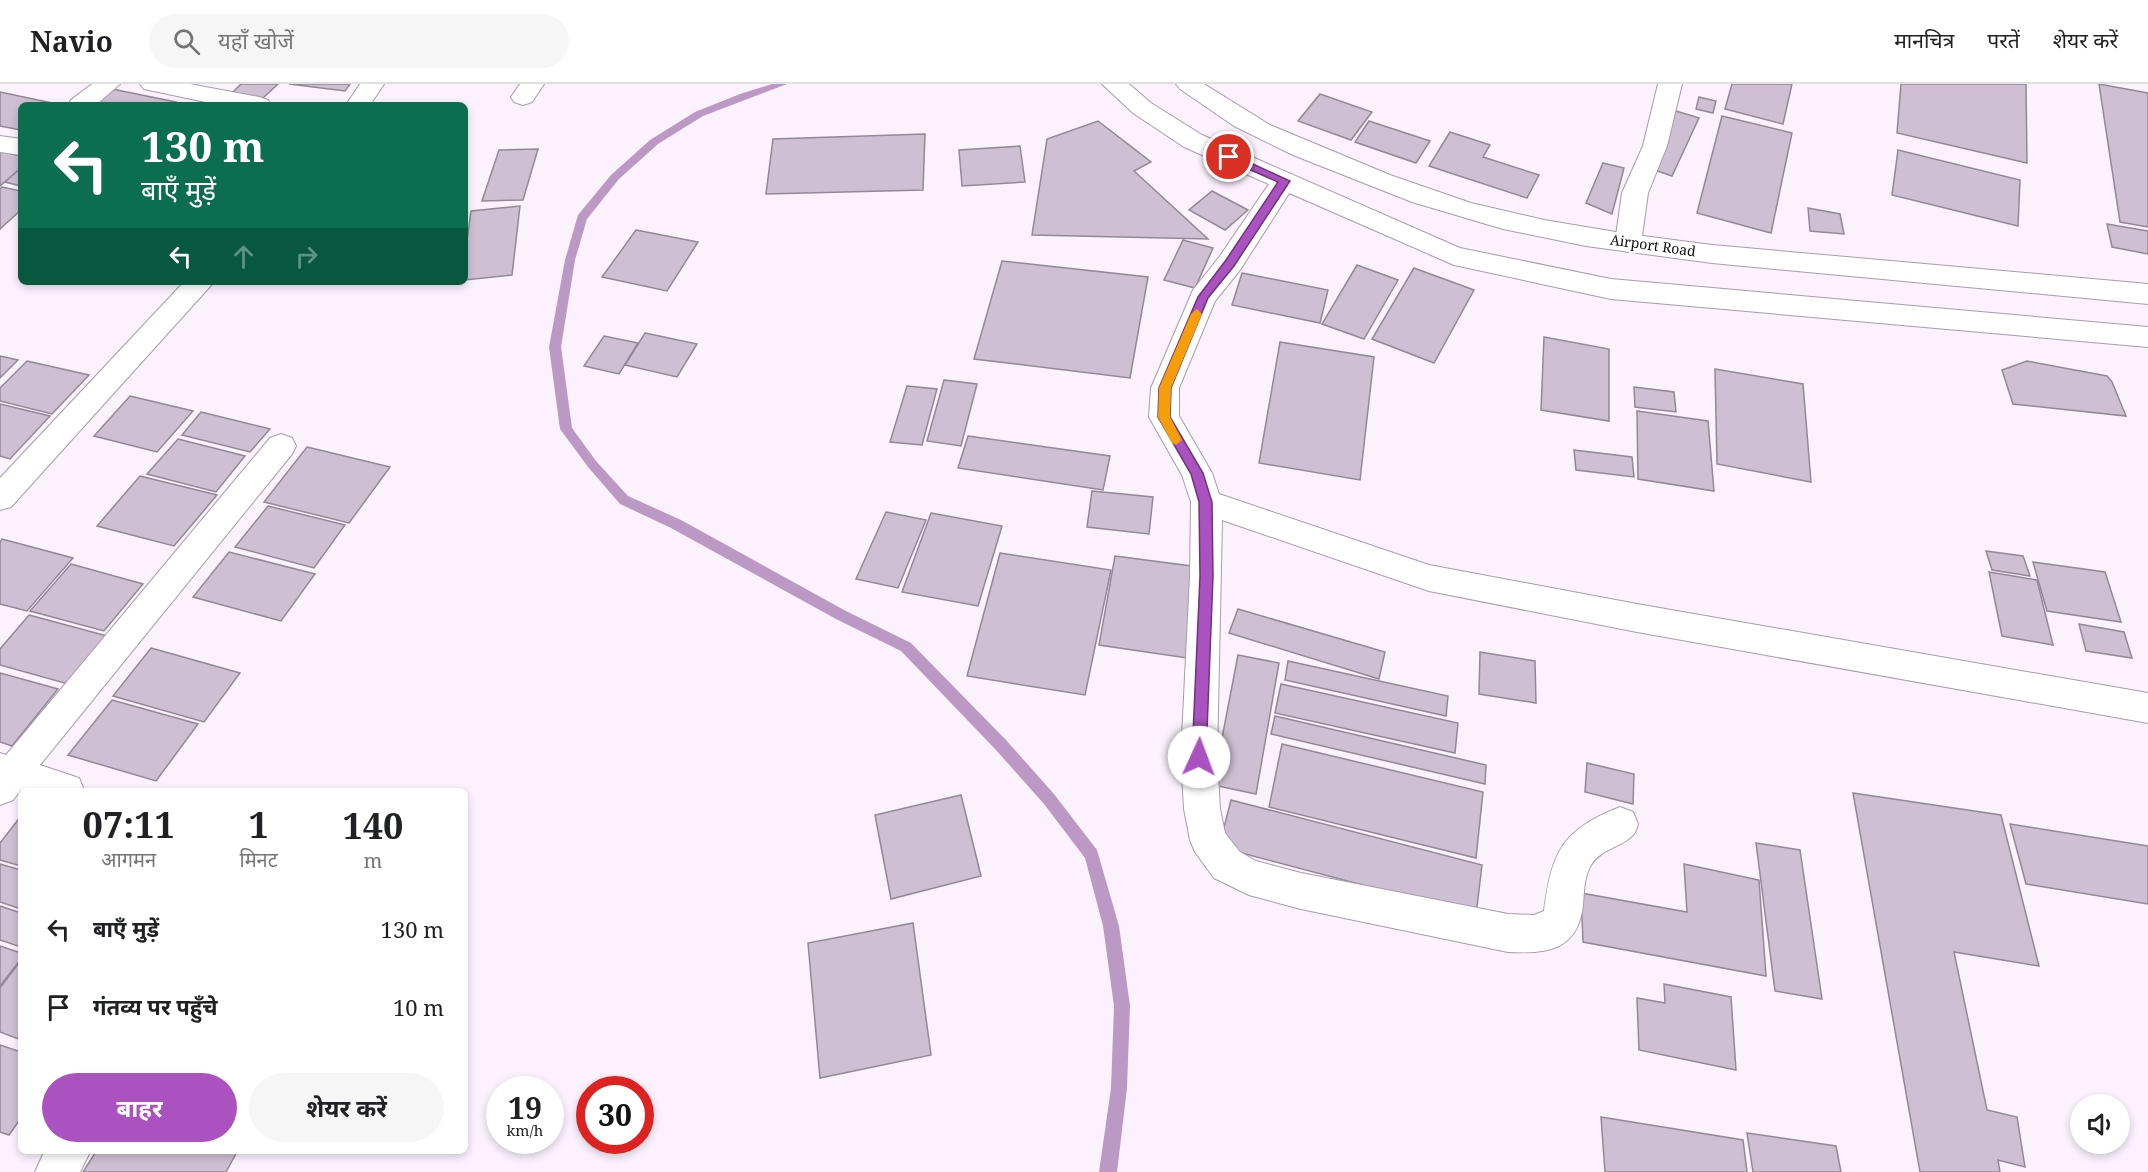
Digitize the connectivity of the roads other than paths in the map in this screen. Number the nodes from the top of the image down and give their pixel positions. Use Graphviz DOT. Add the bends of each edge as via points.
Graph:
graph roads {
  1 [pos="108,84"];
  2 [pos="152,84"];
  3 [pos="372,84"];
  4 [pos="1114,84"];
  5 [pos="1670,84"];
  6 [pos="1192,87"];
  7 [pos="84,102"];
  8 [pos="244,102"];
  9 [pos="360,102"];
  10 [pos="0,144"];
  11 [pos="18,147"];
  12 [pos="1284,181"];
  13 [pos="1628,243"];
  14 [pos="197,285"];
  15 [pos="2148,294"];
  16 [pos="2148,337"];
  17 [pos="281,446"];
  18 [pos="0,498"];
  19 [pos="1206,502"];
  20 [pos="2148,708"];
  21 [pos="4,777"];
  22 [pos="56,788"];
  23 [pos="1620,824"];
  24 [pos="67,1154"];
  25 [pos="56,1172"];
  1 -- 7 [label="street"];
  2 -- 8 [label="street"];
  3 -- 9 [label="street"];
  4 -- 12 [label="street" via="1142,108 1193,141"];
  5 -- 13 [label="street" via="1654,146 1635,193"];
  6 -- 13 [label="street, Airport Road" via="1270,135 1399,189 1502,220"];
  10 -- 11 [label="street"];
  12 -- 16 [label="street" via="1454,256 1611,289"];
  12 -- 19 [label="street" via="1203,297 1165,388 1164,417 1197,473"];
  13 -- 15 [label="street, Airport Road" via="1758,259"];
  14 -- 18 [label="street"];
  17 -- 21 [label="street"];
  19 -- 20 [label="street" via="1429,578"];
  19 -- 23 [label="street" via="1199,757 1202,809 1208,840 1227,866 1249,877 1301,891 1533,936 1550,933 1562,921 1569,869 1578,853 1592,838"];
  21 -- 22 [label="street"];
  24 -- 25 [label="street"];
}
